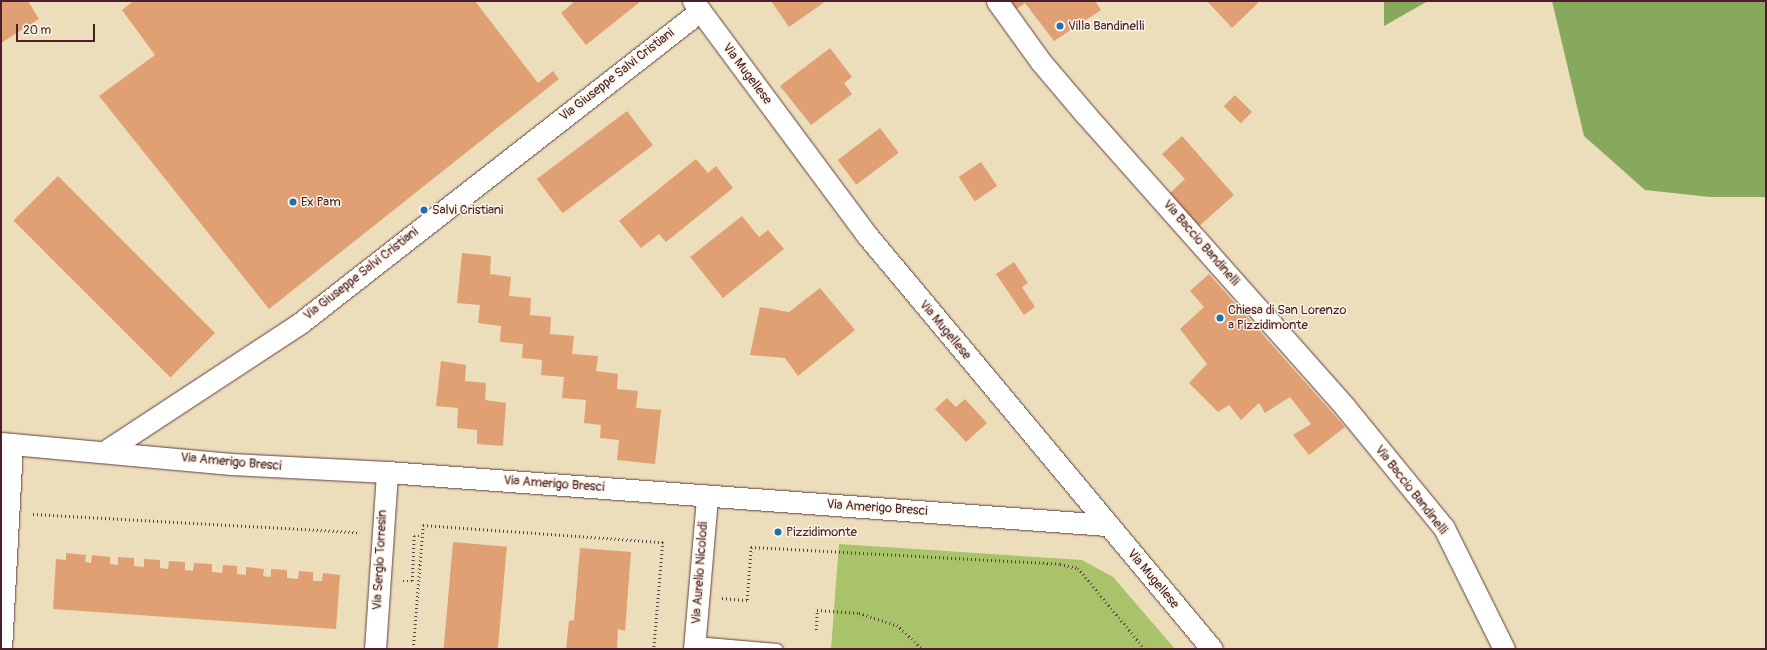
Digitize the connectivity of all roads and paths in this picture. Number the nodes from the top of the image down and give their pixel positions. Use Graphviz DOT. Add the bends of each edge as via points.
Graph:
graph roads {
  1 [pos="998,1"];
  2 [pos="696,6"];
  3 [pos="6,443"];
  4 [pos="107,450"];
  5 [pos="387,472"];
  6 [pos="707,496"];
  7 [pos="33,514"];
  8 [pos="1107,525"];
  9 [pos="366,532"];
  10 [pos="722,598"];
  11 [pos="816,630"];
  12 [pos="694,646"];
  13 [pos="1,649"];
  14 [pos="375,649"];
  15 [pos="413,649"];
  16 [pos="654,649"];
  17 [pos="776,649"];
  18 [pos="923,649"];
  19 [pos="1145,649"];
  20 [pos="1212,649"];
  21 [pos="1504,649"];
  1 -- 21 [label="street, Via Baccio Bandinelli" via="1041,62 1340,401 1444,528"];
  2 -- 4 [label="street, Via Giuseppe Salvi Cristiani" via="299,324"];
  2 -- 8 [label="street, Via Mugellese" via="866,234"];
  3 -- 4 [label="street, Via Amerigo Bresci"];
  3 -- 13 [label="street"];
  4 -- 5 [label="street, Via Amerigo Bresci" via="231,464"];
  5 -- 6 [label="street, Via Amerigo Bresci"];
  5 -- 14 [label="street, Via Sergio Torresin"];
  6 -- 8 [label="street, Via Amerigo Bresci"];
  6 -- 12 [label="street, Via Aurelio Nicolodi"];
  7 -- 9 [label="path"];
  8 -- 20 [label="street, Via Mugellese"];
  10 -- 19 [label="path" via="747,600 751,547 1060,564 1078,568"];
  11 -- 18 [label="path" via="817,610 859,613 897,625"];
  12 -- 17 [label="lane"];
  15 -- 16 [label="path" via="423,526 663,542"];
}
